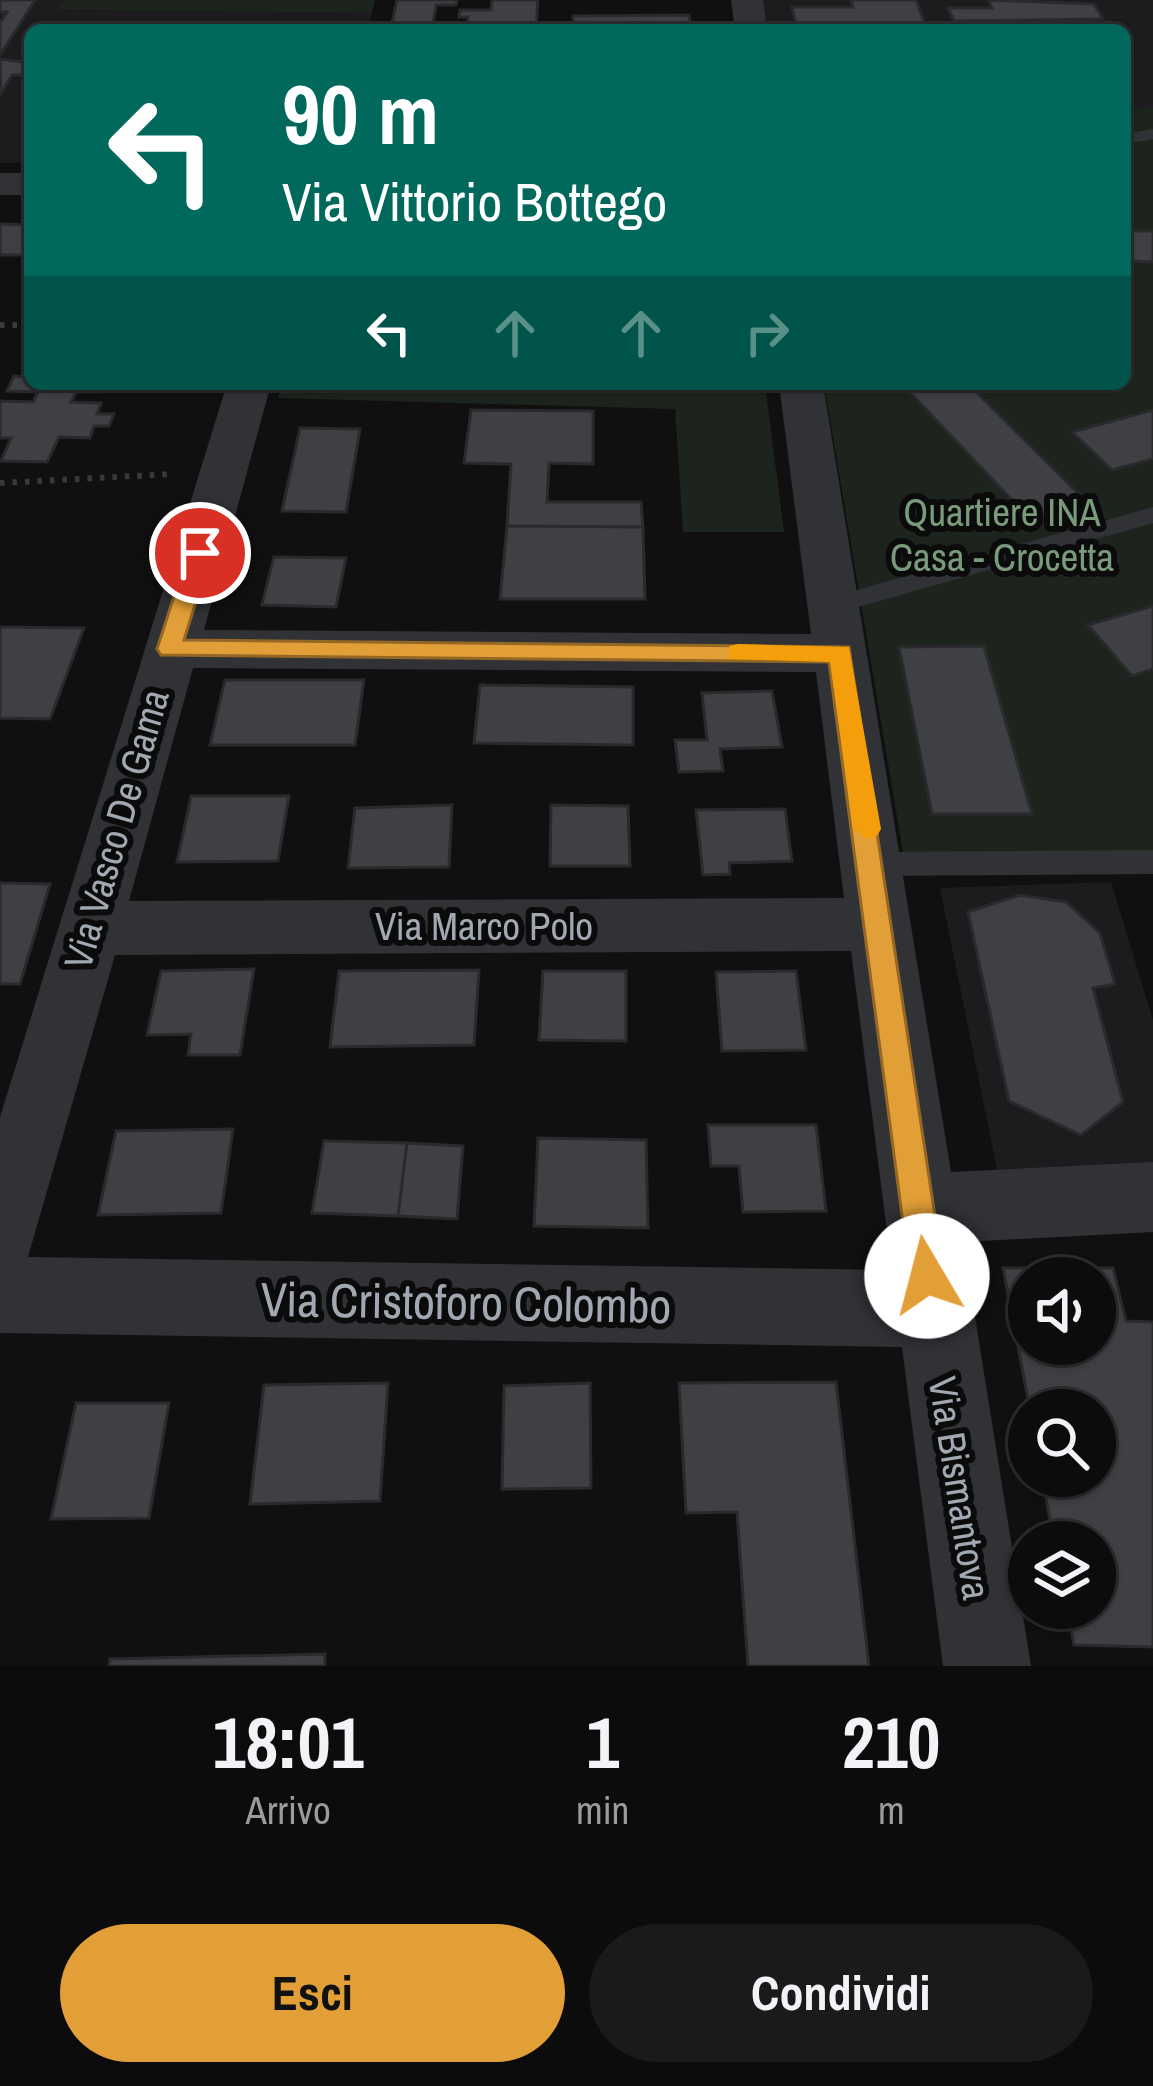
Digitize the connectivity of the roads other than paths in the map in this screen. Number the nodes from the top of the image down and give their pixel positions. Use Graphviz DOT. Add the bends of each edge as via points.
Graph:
graph roads {
  1 [pos="247,390"];
  2 [pos="802,390"];
  3 [pos="1153,514"];
  4 [pos="837,629"];
  5 [pos="169,649"];
  6 [pos="1153,862"];
  7 [pos="877,894"];
  8 [pos="87,928"];
  9 [pos="47,1068"];
  10 [pos="0,1132"];
  11 [pos="1153,1197"];
  12 [pos="918,1209"];
  13 [pos="0,1237"];
  14 [pos="0,1295"];
  15 [pos="932,1309"];
  16 [pos="987,1666"];
  1 -- 5 [label="street, Via Vasco De Gama"];
  2 -- 4 [label="street, Via Bismantova"];
  3 -- 4 [label="lane"];
  4 -- 5 [label="street"];
  4 -- 7 [label="street, Via Bismantova"];
  5 -- 8 [label="street, Via Vasco De Gama"];
  6 -- 7 [label="lane"];
  7 -- 8 [label="street, Via Marco Polo"];
  7 -- 12 [label="street, Via Bismantova"];
  8 -- 9 [label="street, Via Vasco De Gama"];
  9 -- 10 [label="street, Via Vasco De Gama"];
  9 -- 13 [label="street, Via Vasco De Gama"];
  11 -- 12 [label="street"];
  12 -- 15 [label="street, Via Bismantova"];
  14 -- 15 [label="street, Via Cristoforo Colombo"];
  15 -- 16 [label="street, Via Bismantova"];
}
